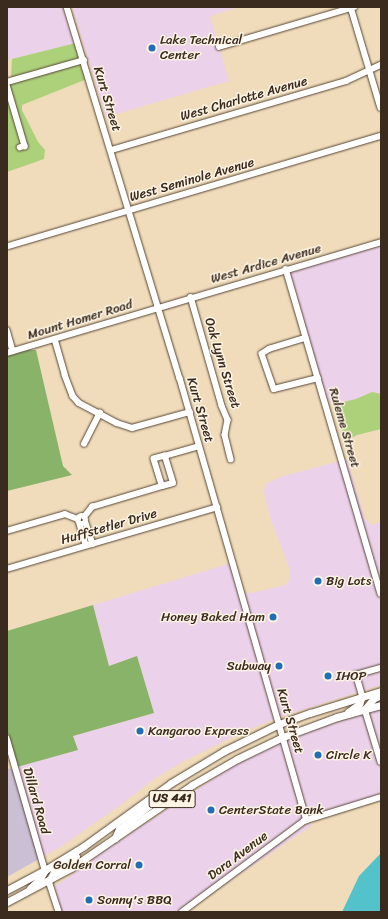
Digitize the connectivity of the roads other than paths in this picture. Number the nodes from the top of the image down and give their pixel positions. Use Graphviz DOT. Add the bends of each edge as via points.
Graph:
graph roads {
  1 [pos="67,7"];
  2 [pos="352,7"];
  3 [pos="219,47"];
  4 [pos="84,60"];
  5 [pos="381,65"];
  6 [pos="370,71"];
  7 [pos="7,84"];
  8 [pos="381,108"];
  9 [pos="381,136"];
  10 [pos="20,148"];
  11 [pos="112,150"];
  12 [pos="130,210"];
  13 [pos="381,242"];
  14 [pos="9,246"];
  15 [pos="286,269"];
  16 [pos="191,297"];
  17 [pos="158,307"];
  18 [pos="7,330"];
  19 [pos="306,338"];
  20 [pos="55,339"];
  21 [pos="13,351"];
  22 [pos="7,353"];
  23 [pos="318,378"];
  24 [pos="190,412"];
  25 [pos="100,413"];
  26 [pos="84,444"];
  27 [pos="199,446"];
  28 [pos="165,456"];
  29 [pos="231,459"];
  30 [pos="162,486"];
  31 [pos="217,507"];
  32 [pos="86,515"];
  33 [pos="77,520"];
  34 [pos="86,523"];
  35 [pos="7,531"];
  36 [pos="91,537"];
  37 [pos="84,539"];
  38 [pos="93,544"];
  39 [pos="86,545"];
  40 [pos="7,569"];
  41 [pos="381,593"];
  42 [pos="381,668"];
  43 [pos="381,691"];
  44 [pos="381,695"];
  45 [pos="362,696"];
  46 [pos="381,704"];
  47 [pos="366,709"];
  48 [pos="337,717"];
  49 [pos="279,724"];
  50 [pos="283,737"];
  51 [pos="7,738"];
  52 [pos="381,762"];
  53 [pos="155,795"];
  54 [pos="381,797"];
  55 [pos="307,820"];
  56 [pos="115,838"];
  57 [pos="84,846"];
  58 [pos="45,870"];
  59 [pos="49,881"];
  60 [pos="7,890"];
  61 [pos="17,898"];
  62 [pos="7,902"];
  63 [pos="58,912"];
  64 [pos="182,912"];
  1 -- 4 [label="street, Kurt Street"];
  2 -- 3 [label="street"];
  2 -- 6 [label="street"];
  4 -- 7 [label="street"];
  4 -- 11 [label="street, Kurt Street"];
  5 -- 6 [label="street, West Charlotte Avenue"];
  6 -- 8 [label="street"];
  6 -- 11 [label="street, West Charlotte Avenue" via="346,81"];
  7 -- 10 [label="street" via="25,146"];
  9 -- 12 [label="street, West Seminole Avenue"];
  11 -- 12 [label="street, Kurt Street"];
  12 -- 14 [label="street, West Seminole Avenue"];
  12 -- 17 [label="street, Kurt Street"];
  13 -- 15 [label="street, West Ardice Avenue"];
  15 -- 16 [label="street, West Ardice Avenue"];
  15 -- 19 [label="street, Ruleme Street"];
  16 -- 17 [label="street, West Ardice Avenue"];
  16 -- 29 [label="street, Oak Lynn Street" via="228,420 225,435"];
  17 -- 20 [label="street, Mount Homer Road"];
  17 -- 24 [label="street, Kurt Street"];
  18 -- 21 [label="street"];
  19 -- 23 [label="street, Ruleme Street"];
  19 -- 23 [label="street" via="263,352 264,361 274,389"];
  20 -- 21 [label="street, Mount Homer Road"];
  20 -- 25 [label="street" via="73,396"];
  21 -- 22 [label="street, Mount Homer Road"];
  23 -- 41 [label="street, Ruleme Street"];
  24 -- 25 [label="street" via="132,428 122,426"];
  24 -- 27 [label="street, Kurt Street"];
  25 -- 26 [label="street"];
  27 -- 28 [label="street"];
  27 -- 31 [label="street, Kurt Street"];
  28 -- 30 [label="street" via="173,483"];
  28 -- 30 [label="street" via="154,459"];
  30 -- 32 [label="street" via="92,507"];
  31 -- 38 [label="street, Huffstetler Drive"];
  31 -- 49 [label="street, Kurt Street"];
  32 -- 33 [label="street"];
  32 -- 34 [label="street"];
  33 -- 34 [label="street" via="84,525"];
  33 -- 35 [label="street" via="65,514"];
  33 -- 37 [label="street"];
  34 -- 36 [label="street"];
  36 -- 37 [label="street"];
  36 -- 38 [label="street"];
  37 -- 39 [label="street"];
  38 -- 39 [label="street, Huffstetler Drive"];
  39 -- 40 [label="street, Huffstetler Drive"];
  42 -- 45 [label="street" via="356,675"];
  43 -- 45 [label="main road, US 441"];
  44 -- 47 [label="main road" via="373,699"];
  45 -- 48 [label="main road" via="359,704"];
  45 -- 49 [label="main road, US 441"];
  46 -- 47 [label="main road, US 441"];
  47 -- 48 [label="main road, US 441"];
  47 -- 52 [label="street"];
  48 -- 50 [label="main road, US 441"];
  49 -- 50 [label="street, Kurt Street"];
  49 -- 53 [label="main road, US 441" via="216,756"];
  50 -- 55 [label="street, Kurt Street"];
  50 -- 56 [label="main road, US 441" via="206,776"];
  51 -- 58 [label="street, Dillard Road"];
  53 -- 56 [label="main road" via="152,804 119,828"];
  53 -- 57 [label="main road, US 441"];
  54 -- 55 [label="street, Dora Avenue"];
  55 -- 64 [label="street, Dora Avenue" via="294,827"];
  56 -- 59 [label="main road, US 441"];
  57 -- 58 [label="main road, US 441"];
  57 -- 59 [label="main road" via="82,852 54,872"];
  58 -- 60 [label="main road, US 441"];
  58 -- 61 [label="main road" via="39,880"];
  59 -- 61 [label="main road, US 441"];
  59 -- 63 [label="street"];
  61 -- 62 [label="main road, US 441"];
}
